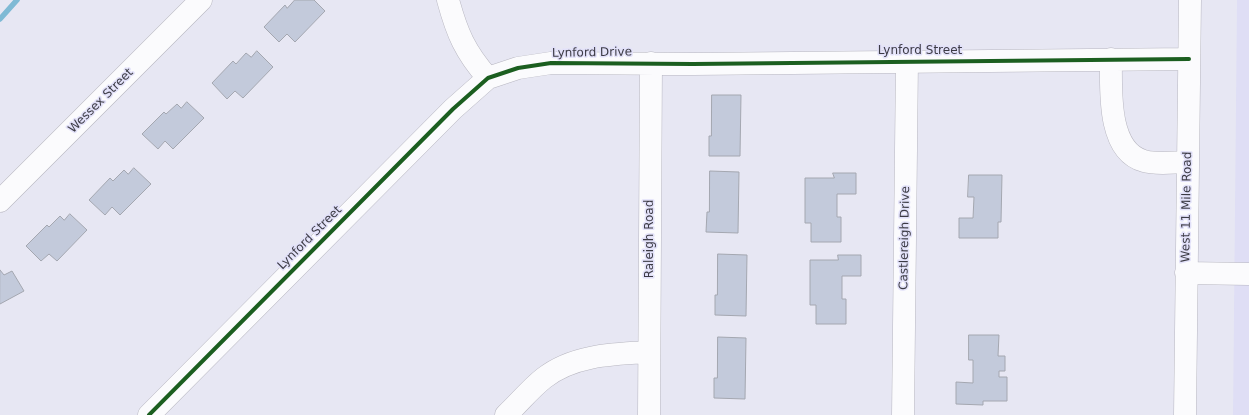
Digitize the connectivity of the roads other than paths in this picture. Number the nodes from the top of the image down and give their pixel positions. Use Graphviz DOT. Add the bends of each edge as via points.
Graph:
graph roads {
  1 [pos="201,0"];
  2 [pos="448,0"];
  3 [pos="1190,0"];
  4 [pos="1111,59"];
  5 [pos="1189,59"];
  6 [pos="907,61"];
  7 [pos="651,63"];
  8 [pos="488,78"];
  9 [pos="1188,162"];
  10 [pos="0,201"];
  11 [pos="1186,273"];
  12 [pos="1249,274"];
  13 [pos="649,352"];
  14 [pos="149,415"];
  15 [pos="506,415"];
  16 [pos="649,415"];
  17 [pos="903,415"];
  18 [pos="1185,415"];
  1 -- 10 [label="street, Wessex Street"];
  2 -- 8 [label="street" via="456,27 471,59"];
  3 -- 5 [label="street, West 11 Mile Road"];
  4 -- 5 [label="street, Lynford Street"];
  4 -- 6 [label="street, Lynford Street"];
  4 -- 9 [label="street" via="1112,110 1119,136 1131,156 1145,161"];
  5 -- 9 [label="street, West 11 Mile Road"];
  6 -- 7 [label="street, Lynford Street"];
  6 -- 17 [label="street, Castlereigh Drive"];
  7 -- 8 [label="street, Lynford Drive" via="551,63 518,68"];
  7 -- 13 [label="street, Raleigh Road"];
  8 -- 14 [label="street, Lynford Street" via="453,109"];
  9 -- 11 [label="street, West 11 Mile Road"];
  11 -- 12 [label="street"];
  11 -- 18 [label="street, West 11 Mile Road"];
  13 -- 15 [label="street" via="589,358 562,366 544,378"];
  13 -- 16 [label="street, Raleigh Road"];
}
